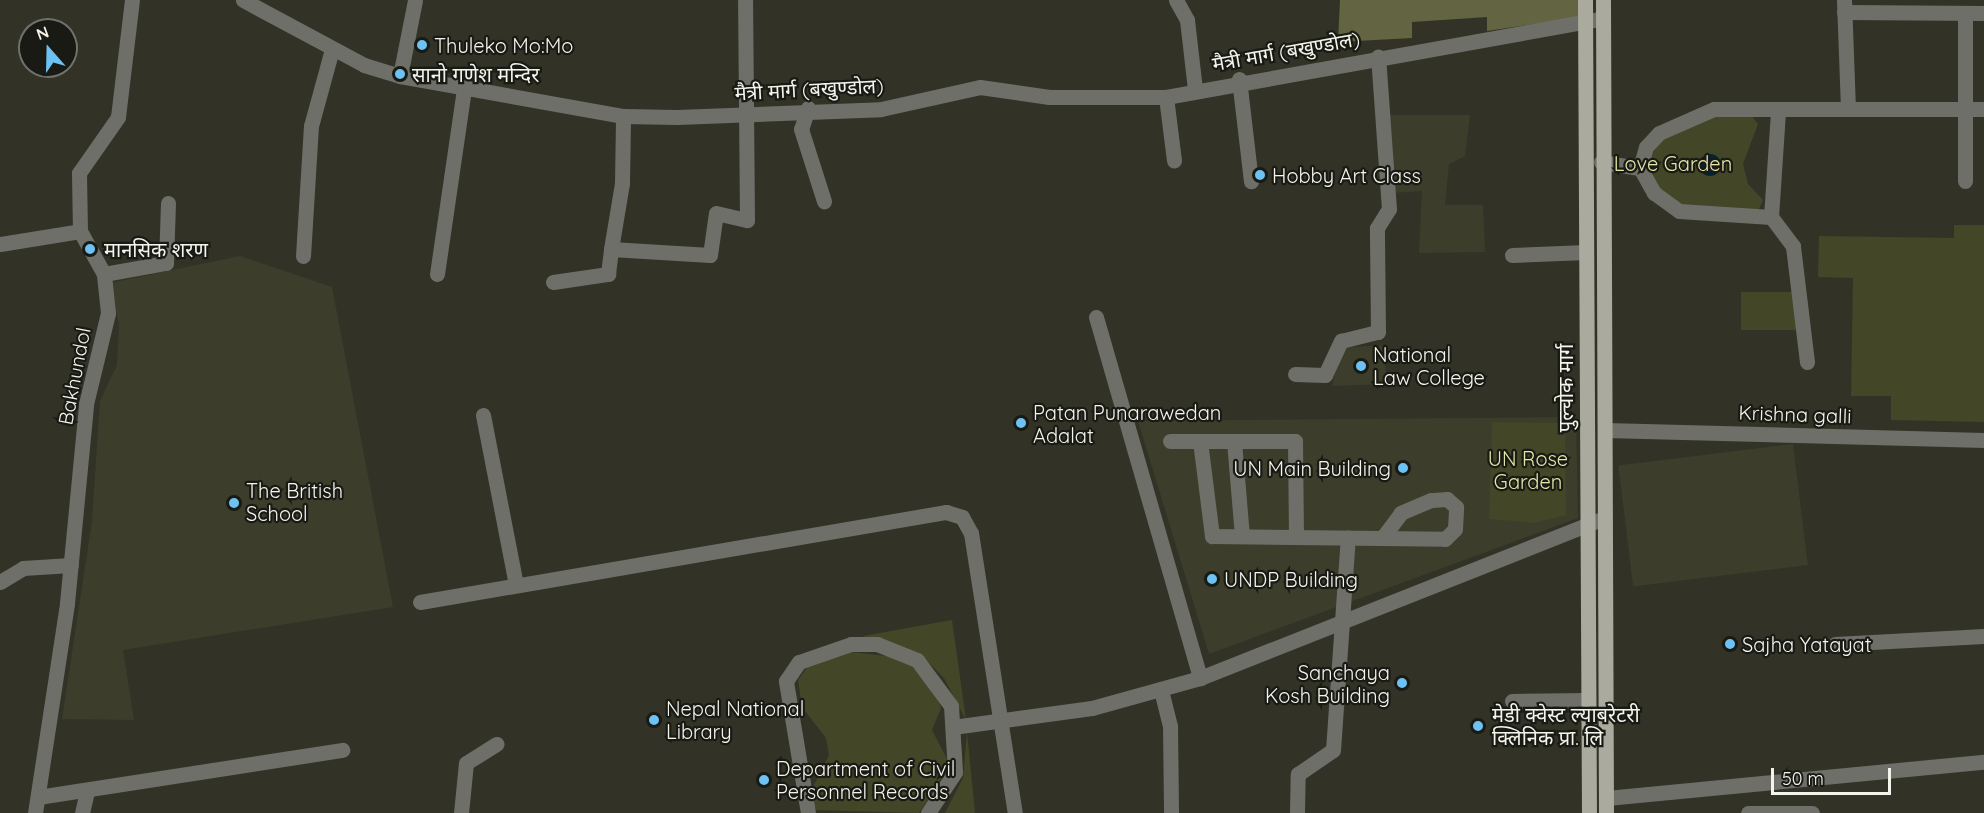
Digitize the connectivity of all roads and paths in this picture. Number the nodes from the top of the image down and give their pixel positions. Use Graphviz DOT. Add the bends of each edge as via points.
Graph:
graph roads {
  1 [pos="132,0"];
  2 [pos="243,0"];
  3 [pos="415,0"];
  4 [pos="745,0"];
  5 [pos="1176,0"];
  6 [pos="1585,0"];
  7 [pos="1604,0"];
  8 [pos="1844,6"];
  9 [pos="1984,13"];
  10 [pos="1965,16"];
  11 [pos="1603,18"];
  12 [pos="1584,19"];
  13 [pos="332,49"];
  14 [pos="1378,56"];
  15 [pos="400,76"];
  16 [pos="1239,79"];
  17 [pos="464,89"];
  18 [pos="1195,89"];
  19 [pos="1166,96"];
  20 [pos="808,108"];
  21 [pos="1848,109"];
  22 [pos="1965,109"];
  23 [pos="1984,109"];
  24 [pos="1778,111"];
  25 [pos="744,112"];
  26 [pos="623,116"];
  27 [pos="1174,160"];
  28 [pos="1601,162"];
  29 [pos="1640,168"];
  30 [pos="1251,181"];
  31 [pos="1965,181"];
  32 [pos="824,201"];
  33 [pos="168,203"];
  34 [pos="1771,217"];
  35 [pos="80,231"];
  36 [pos="0,244"];
  37 [pos="611,249"];
  38 [pos="1586,252"];
  39 [pos="1512,255"];
  40 [pos="303,256"];
  41 [pos="104,274"];
  42 [pos="437,274"];
  43 [pos="553,282"];
  44 [pos="1096,317"];
  45 [pos="1808,362"];
  46 [pos="1295,374"];
  47 [pos="483,415"];
  48 [pos="1605,430"];
  49 [pos="1984,440"];
  50 [pos="1170,441"];
  51 [pos="1200,441"];
  52 [pos="1234,441"];
  53 [pos="1605,518"];
  54 [pos="1586,525"];
  55 [pos="1242,536"];
  56 [pos="1296,537"];
  57 [pos="1348,538"];
  58 [pos="1382,538"];
  59 [pos="71,565"];
  60 [pos="0,582"];
  61 [pos="516,585"];
  62 [pos="420,602"];
  63 [pos="1345,621"];
  64 [pos="1984,636"];
  65 [pos="1835,644"];
  66 [pos="1200,678"];
  67 [pos="1161,690"];
  68 [pos="1512,700"];
  69 [pos="1588,700"];
  70 [pos="1000,720"];
  71 [pos="953,727"];
  72 [pos="496,744"];
  73 [pos="342,750"];
  74 [pos="1984,762"];
  75 [pos="87,792"];
  76 [pos="38,797"];
  77 [pos="1606,805"];
  78 [pos="35,813"];
  79 [pos="82,813"];
  80 [pos="461,813"];
  81 [pos="808,813"];
  82 [pos="928,813"];
  83 [pos="1015,813"];
  84 [pos="1171,813"];
  85 [pos="1297,813"];
  86 [pos="1589,813"];
  87 [pos="1748,813"];
  88 [pos="1812,813"];
  1 -- 35 [label="street, Bakhundol" via="118,117 79,173"];
  2 -- 13 [label="street, मैत्री मार्ग (बखुण्डोल)"];
  3 -- 15 [label="street"];
  4 -- 25 [label="street"];
  5 -- 18 [label="street" via="1187,20"];
  6 -- 12 [label="main road, पुल्चोक मार्ग"];
  7 -- 11 [label="main road, पुल्चोक मार्ग"];
  8 -- 10 [label="street"];
  8 -- 21 [label="street"];
  9 -- 10 [label="street"];
  10 -- 22 [label="street"];
  11 -- 12 [label="street, मैत्री मार्ग (बखुण्डोल)"];
  11 -- 28 [label="main road, पुल्चोक मार्ग"];
  12 -- 14 [label="street, मैत्री मार्ग (बखुण्डोल)"];
  12 -- 38 [label="main road, पुल्चोक मार्ग"];
  13 -- 15 [label="street, मैत्री मार्ग (बखुण्डोल)"];
  13 -- 40 [label="street" via="311,126"];
  14 -- 16 [label="street, मैत्री मार्ग (बखुण्डोल)"];
  14 -- 46 [label="street" via="1389,209 1377,228 1378,332 1341,342 1325,375"];
  15 -- 17 [label="street, मैत्री मार्ग (बखुण्डोल)"];
  16 -- 18 [label="street, मैत्री मार्ग (बखुण्डोल)"];
  16 -- 30 [label="street"];
  17 -- 26 [label="street, मैत्री मार्ग (बखुण्डोल)"];
  17 -- 42 [label="street"];
  18 -- 19 [label="street, मैत्री मार्ग (बखुण्डोल)"];
  19 -- 20 [label="street, मैत्री मार्ग (बखुण्डोल)" via="1049,97 980,87 881,109"];
  19 -- 27 [label="street"];
  20 -- 25 [label="street, मैत्री मार्ग (बखुण्डोल)"];
  20 -- 32 [label="street" via="801,129"];
  21 -- 22 [label="street"];
  21 -- 24 [label="street"];
  22 -- 23 [label="street"];
  22 -- 31 [label="street"];
  24 -- 29 [label="street" via="1714,109 1677,121 1646,147"];
  24 -- 34 [label="street"];
  25 -- 26 [label="street, मैत्री मार्ग (बखुण्डोल)"];
  25 -- 37 [label="street" via="747,220 716,213 710,255"];
  26 -- 37 [label="street" via="622,183"];
  28 -- 29 [label="street"];
  28 -- 48 [label="main road, पुल्चोक मार्ग"];
  29 -- 34 [label="street" via="1654,193 1679,211"];
  33 -- 41 [label="street" via="166,263"];
  34 -- 45 [label="street" via="1793,246"];
  35 -- 36 [label="street"];
  35 -- 41 [label="street, Bakhundol"];
  37 -- 43 [label="street" via="608,274"];
  38 -- 39 [label="street"];
  38 -- 54 [label="main road, पुल्चोक मार्ग"];
  41 -- 59 [label="street, Bakhundol" via="108,313 86,404"];
  44 -- 66 [label="street"];
  47 -- 61 [label="street"];
  48 -- 49 [label="street, Krishna galli"];
  48 -- 53 [label="main road, पुल्चोक मार्ग"];
  50 -- 51 [label="street"];
  51 -- 52 [label="street"];
  51 -- 55 [label="street" via="1212,536"];
  52 -- 55 [label="street"];
  52 -- 56 [label="street" via="1295,441"];
  53 -- 54 [label="street"];
  53 -- 77 [label="main road, पुल्चोक मार्ग"];
  54 -- 63 [label="street"];
  54 -- 69 [label="main road, पुल्चोक मार्ग"];
  55 -- 56 [label="street"];
  56 -- 57 [label="street"];
  57 -- 58 [label="street"];
  57 -- 63 [label="street"];
  58 -- 58 [label="street" via="1445,539 1455,529 1456,507 1448,499 1421,504 1401,513"];
  59 -- 60 [label="street" via="23,568"];
  59 -- 76 [label="street, Bakhundol"];
  61 -- 62 [label="street"];
  61 -- 70 [label="street" via="946,512 962,517 971,533"];
  63 -- 66 [label="street"];
  63 -- 85 [label="street" via="1333,750 1298,774"];
  64 -- 65 [label="street"];
  66 -- 67 [label="street"];
  67 -- 70 [label="street" via="1092,708"];
  67 -- 84 [label="street" via="1170,726"];
  68 -- 69 [label="street"];
  69 -- 86 [label="main road, पुल्चोक मार्ग"];
  70 -- 71 [label="street"];
  70 -- 83 [label="street"];
  71 -- 81 [label="street" via="943,690 917,660 898,650 850,644 798,662 786,681"];
  71 -- 82 [label="street" via="955,772"];
  72 -- 80 [label="street" via="466,763"];
  73 -- 75 [label="street"];
  74 -- 77 [label="street"];
  75 -- 76 [label="street"];
  75 -- 79 [label="street"];
  76 -- 78 [label="street, Bakhundol"];
  87 -- 88 [label="street"];
}
